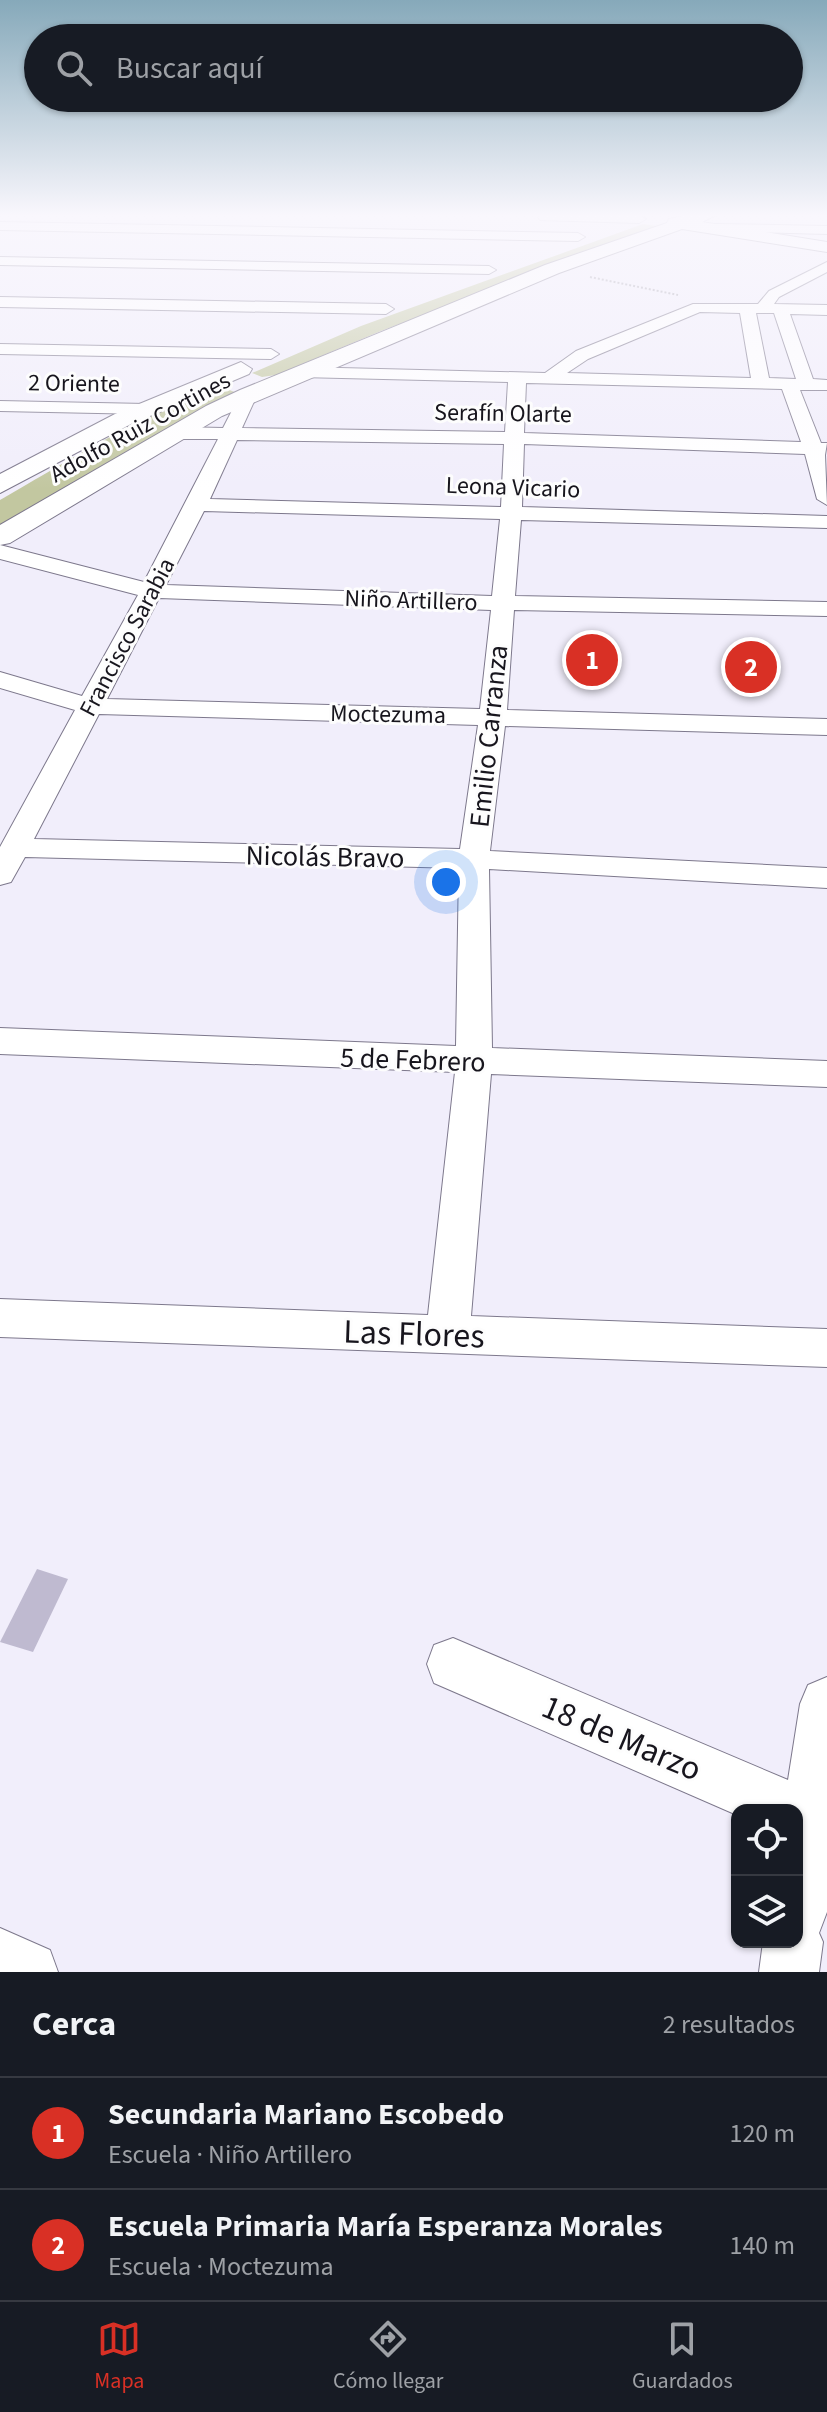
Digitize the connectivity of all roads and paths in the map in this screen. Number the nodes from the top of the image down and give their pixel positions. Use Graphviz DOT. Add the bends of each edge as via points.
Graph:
graph roads {
  1 [pos="22,305"];
  2 [pos="54,305"];
  3 [pos="73,305"];
  4 [pos="390,305"];
  5 [pos="464,305"];
  6 [pos="765,305"];
  7 [pos="394,306"];
  8 [pos="698,307"];
  9 [pos="763,308"];
  10 [pos="50,309"];
  11 [pos="827,310"];
  12 [pos="329,332"];
  13 [pos="9,349"];
  14 [pos="278,352"];
  15 [pos="300,372"];
  16 [pos="221,378"];
  17 [pos="517,378"];
  18 [pos="548,379"];
  19 [pos="761,384"];
  20 [pos="798,384"];
  21 [pos="827,385"];
  22 [pos="256,392"];
  23 [pos="0,406"];
  24 [pos="146,409"];
  25 [pos="177,433"];
  26 [pos="230,434"];
  27 [pos="516,438"];
  28 [pos="820,448"];
  29 [pos="6,478"];
  30 [pos="827,499"];
  31 [pos="197,505"];
  32 [pos="511,512"];
  33 [pos="827,522"];
  34 [pos="0,537"];
  35 [pos="0,552"];
  36 [pos="150,591"];
  37 [pos="502,603"];
  38 [pos="827,609"];
  39 [pos="0,680"];
  40 [pos="90,706"];
  41 [pos="493,716"];
  42 [pos="827,727"];
  43 [pos="474,859"];
  44 [pos="5,863"];
  45 [pos="827,878"];
  46 [pos="0,1041"];
  47 [pos="474,1061"];
  48 [pos="827,1074"];
  49 [pos="0,1318"];
  50 [pos="448,1334"];
  51 [pos="827,1348"];
  52 [pos="453,1664"];
  53 [pos="827,1704"];
  54 [pos="779,1804"];
  55 [pos="802,1804"];
  56 [pos="792,1948"];
  57 [pos="0,1958"];
  58 [pos="28,1972"];
  59 [pos="789,1972"];
  1 -- 10 [label="street"];
  2 -- 10 [label="street"];
  3 -- 10 [label="street"];
  4 -- 7 [label="street"];
  5 -- 15 [label="main road, Adolfo Ruiz Cortines"];
  6 -- 9 [label="street"];
  7 -- 12 [label="main road"];
  8 -- 9 [label="street"];
  8 -- 18 [label="street" via="582,355"];
  9 -- 11 [label="street"];
  9 -- 19 [label="street"];
  9 -- 20 [label="street"];
  13 -- 14 [label="street" via="213,347"];
  14 -- 16 [label="main road, Adolfo Ruiz Cortines"];
  15 -- 17 [label="street"];
  15 -- 22 [label="main road, Adolfo Ruiz Cortines"];
  16 -- 22 [label="main road"];
  16 -- 24 [label="main road, Adolfo Ruiz Cortines"];
  17 -- 18 [label="street"];
  17 -- 27 [label="street, Emilio Carranza"];
  18 -- 19 [label="street" via="658,375"];
  19 -- 20 [label="street"];
  20 -- 21 [label="street"];
  20 -- 28 [label="street"];
  22 -- 25 [label="main road, Adolfo Ruiz Cortines"];
  22 -- 26 [label="street, Francisco Sarabia"];
  23 -- 24 [label="street, 2 Oriente"];
  24 -- 29 [label="main road, Adolfo Ruiz Cortines"];
  25 -- 26 [label="street, Serafín Olarte"];
  25 -- 34 [label="main road, Adolfo Ruiz Cortines"];
  26 -- 27 [label="street, Serafín Olarte"];
  26 -- 31 [label="street, Francisco Sarabia"];
  27 -- 28 [label="street, Serafín Olarte"];
  27 -- 32 [label="street, Emilio Carranza"];
  28 -- 30 [label="street"];
  31 -- 32 [label="street, Leona Vicario"];
  31 -- 36 [label="street, Francisco Sarabia"];
  32 -- 33 [label="street, Leona Vicario"];
  32 -- 37 [label="street, Emilio Carranza"];
  35 -- 36 [label="street, Niño Artillero"];
  36 -- 37 [label="street, Niño Artillero"];
  36 -- 40 [label="street, Francisco Sarabia"];
  37 -- 38 [label="street, Niño Artillero"];
  37 -- 41 [label="street, Emilio Carranza"];
  39 -- 40 [label="street, Moctezuma"];
  40 -- 41 [label="street, Moctezuma"];
  40 -- 44 [label="street, Francisco Sarabia"];
  41 -- 42 [label="street, Moctezuma"];
  41 -- 43 [label="street, Emilio Carranza"];
  43 -- 44 [label="street, Nicolás Bravo"];
  43 -- 45 [label="street, Nicolás Bravo"];
  43 -- 47 [label="street, Emilio Carranza"];
  46 -- 47 [label="street, 5 de Febrero"];
  47 -- 48 [label="street, 5 de Febrero"];
  47 -- 50 [label="street, Emilio Carranza"];
  49 -- 50 [label="street, Las Flores"];
  50 -- 51 [label="street, Las Flores"];
  52 -- 54 [label="street, 18 de Marzo"];
  53 -- 55 [label="street"];
  56 -- 59 [label="street"];
  57 -- 58 [label="street"];
}
